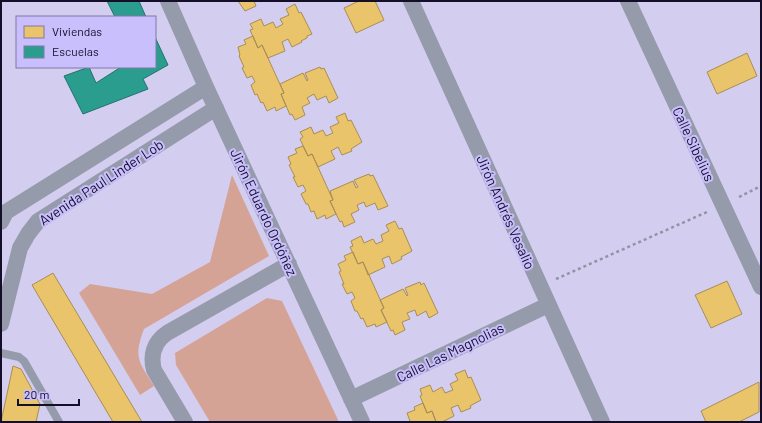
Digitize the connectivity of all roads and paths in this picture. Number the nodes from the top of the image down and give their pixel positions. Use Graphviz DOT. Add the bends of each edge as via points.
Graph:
graph roads {
  1 [pos="168,1"];
  2 [pos="412,1"];
  3 [pos="628,1"];
  4 [pos="206,87"];
  5 [pos="216,108"];
  6 [pos="761,186"];
  7 [pos="722,205"];
  8 [pos="1,222"];
  9 [pos="289,264"];
  10 [pos="7,276"];
  11 [pos="540,287"];
  12 [pos="761,287"];
  13 [pos="548,305"];
  14 [pos="1,324"];
  15 [pos="1,353"];
  16 [pos="351,399"];
  17 [pos="59,422"];
  18 [pos="184,422"];
  19 [pos="362,422"];
  20 [pos="602,422"];
  1 -- 4 [label="street, Jirón Eduardo Ordóñez"];
  2 -- 11 [label="street, Jirón Andrés Vesalio"];
  3 -- 7 [label="street, Calle Sibelius"];
  4 -- 5 [label="street, Jirón Eduardo Ordóñez"];
  4 -- 8 [label="street, Avenida Paul Linder Lob" via="6,212"];
  5 -- 9 [label="street, Jirón Eduardo Ordóñez"];
  5 -- 10 [label="street, Avenida Paul Linder Lob" via="38,221 20,248"];
  6 -- 7 [label="path"];
  7 -- 11 [label="path"];
  7 -- 12 [label="street, Calle Sibelius"];
  9 -- 16 [label="street, Jirón Eduardo Ordóñez"];
  9 -- 18 [label="street" via="159,339 153,351 154,370"];
  10 -- 14 [label="street, Avenida Paul Linder Lob"];
  11 -- 13 [label="street, Jirón Andrés Vesalio"];
  13 -- 16 [label="street, Calle Las Magnolias"];
  13 -- 20 [label="street, Jirón Andrés Vesalio"];
  15 -- 17 [label="lane" via="24,361"];
  16 -- 19 [label="street, Jirón Eduardo Ordóñez"];
}
